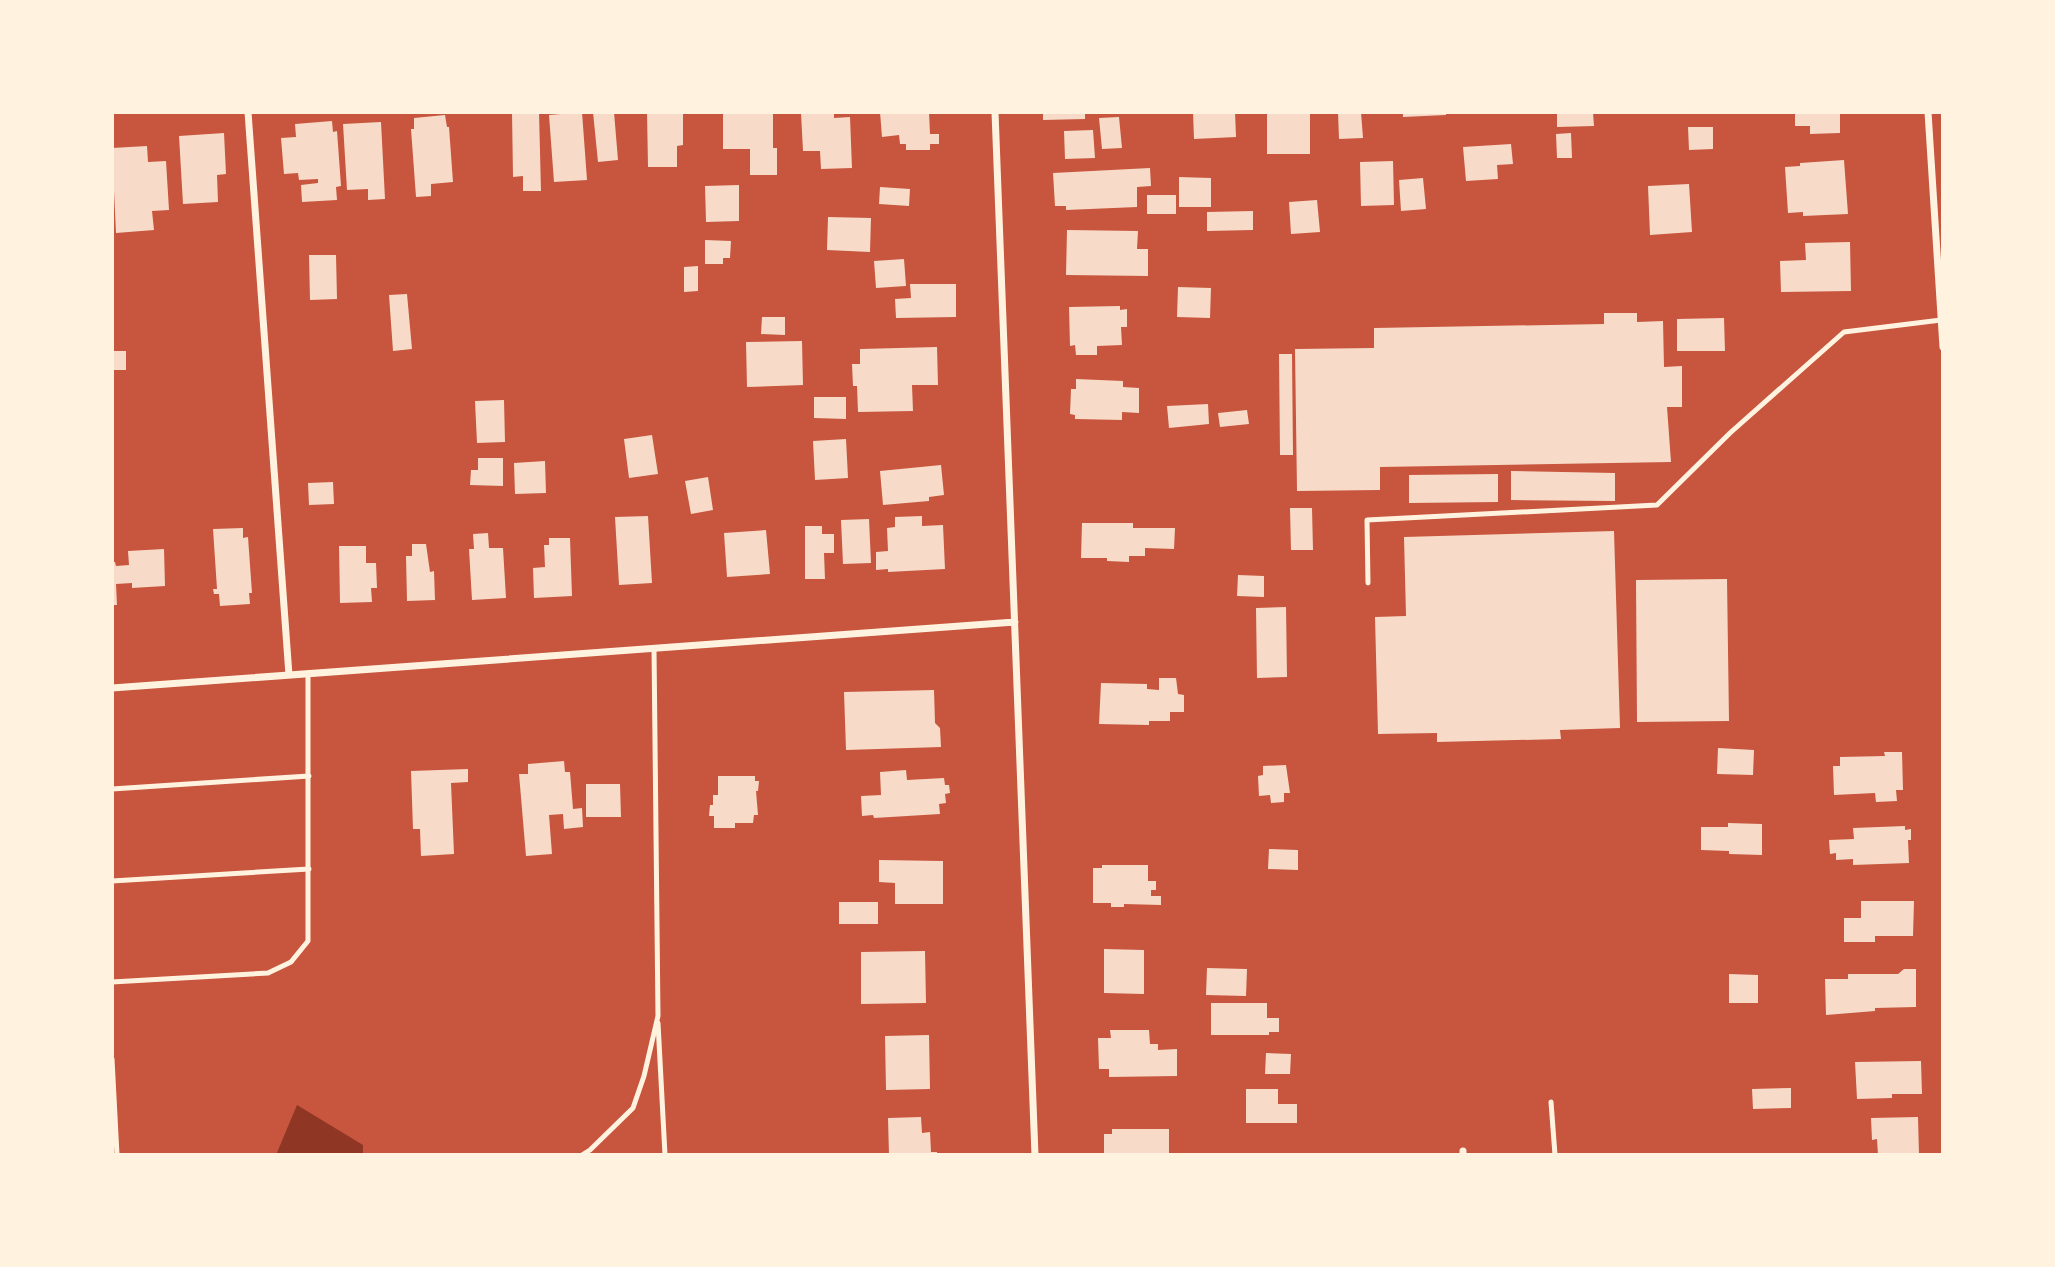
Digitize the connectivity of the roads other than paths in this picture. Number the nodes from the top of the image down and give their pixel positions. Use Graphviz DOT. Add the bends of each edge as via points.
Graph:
graph roads {
  1 [pos="248,112"];
  2 [pos="995,112"];
  3 [pos="1928,112"];
  4 [pos="1941,320"];
  5 [pos="1943,347"];
  6 [pos="1368,583"];
  7 [pos="1015,622"];
  8 [pos="654,649"];
  9 [pos="308,673"];
  10 [pos="289,675"];
  11 [pos="112,688"];
  12 [pos="309,776"];
  13 [pos="112,789"];
  14 [pos="309,869"];
  15 [pos="112,881"];
  16 [pos="112,982"];
  17 [pos="658,1016"];
  18 [pos="112,1059"];
  19 [pos="1551,1102"];
  20 [pos="117,1155"];
  21 [pos="582,1155"];
  22 [pos="666,1155"];
  23 [pos="1035,1155"];
  24 [pos="1555,1155"];
  1 -- 10 [label="street"];
  2 -- 7 [label="street"];
  3 -- 4 [label="street"];
  4 -- 5 [label="street"];
  4 -- 6 [label="lane" via="1844,332 1657,505 1367,520"];
  7 -- 8 [label="street"];
  7 -- 23 [label="street"];
  8 -- 9 [label="street"];
  8 -- 17 [label="lane"];
  9 -- 10 [label="street"];
  9 -- 12 [label="lane"];
  10 -- 11 [label="street"];
  12 -- 13 [label="lane"];
  12 -- 14 [label="lane"];
  14 -- 15 [label="lane"];
  14 -- 16 [label="lane" via="308,941 291,962 268,974"];
  17 -- 21 [label="lane" via="633,1108"];
  17 -- 22 [label="lane"];
  18 -- 20 [label="lane"];
  19 -- 24 [label="lane"];
}
